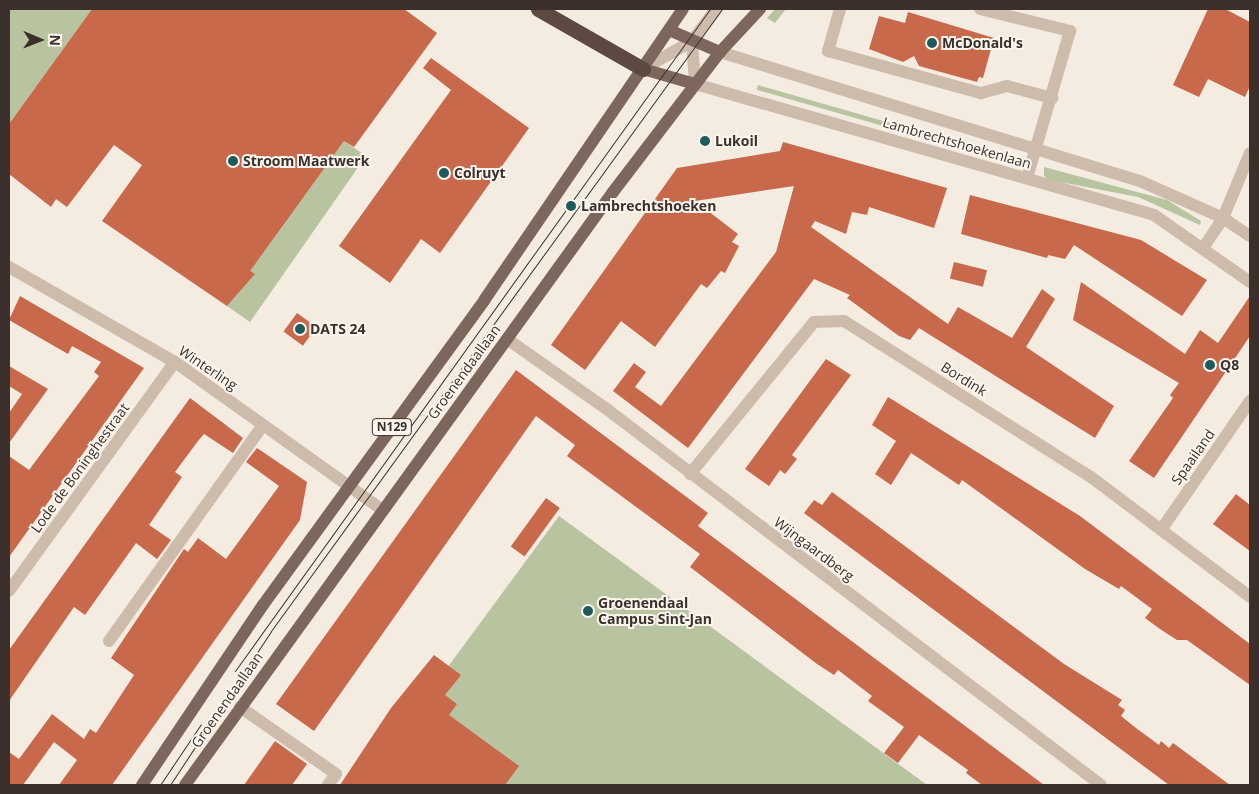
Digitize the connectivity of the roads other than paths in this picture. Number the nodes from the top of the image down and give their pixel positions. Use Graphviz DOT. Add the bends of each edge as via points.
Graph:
graph roads {
  1 [pos="538,9"];
  2 [pos="684,9"];
  3 [pos="716,9"];
  4 [pos="760,9"];
  5 [pos="840,9"];
  6 [pos="980,9"];
  7 [pos="669,30"];
  8 [pos="692,41"];
  9 [pos="720,52"];
  10 [pos="643,69"];
  11 [pos="695,84"];
  12 [pos="1052,98"];
  13 [pos="1037,149"];
  14 [pos="1250,153"];
  15 [pos="1027,178"];
  16 [pos="1223,218"];
  17 [pos="1250,236"];
  18 [pos="1203,248"];
  19 [pos="9,267"];
  20 [pos="1250,282"];
  21 [pos="507,339"];
  22 [pos="175,362"];
  23 [pos="1250,401"];
  24 [pos="263,425"];
  25 [pos="690,474"];
  26 [pos="348,486"];
  27 [pos="381,509"];
  28 [pos="1161,530"];
  29 [pos="9,591"];
  30 [pos="1250,597"];
  31 [pos="109,641"];
  32 [pos="240,707"];
  33 [pos="142,785"];
  34 [pos="185,785"];
  35 [pos="328,785"];
  36 [pos="1101,785"];
  1 -- 10 [label="highway"];
  2 -- 7 [label="main road, Groenendaallaan / N129"];
  3 -- 8 [label="street"];
  4 -- 9 [label="main road, Groenendaallaan / N129"];
  5 -- 12 [label="street" via="828,51 981,93 1007,86"];
  6 -- 12 [label="street" via="1070,31"];
  7 -- 8 [label="main road"];
  7 -- 10 [label="main road, Groenendaallaan / N129"];
  8 -- 9 [label="main road"];
  8 -- 10 [label="street"];
  8 -- 11 [label="street"];
  9 -- 11 [label="main road, Groenendaallaan / N129"];
  9 -- 13 [label="street, Lambrechtshoekenlaan"];
  10 -- 11 [label="main road"];
  10 -- 26 [label="main road, Groenendaallaan / N129"];
  11 -- 15 [label="street, Lambrechtshoekenlaan"];
  11 -- 21 [label="main road, Groenendaallaan / N129"];
  12 -- 13 [label="street"];
  13 -- 15 [label="street"];
  13 -- 16 [label="street, Lambrechtshoekenlaan" via="1140,181"];
  14 -- 16 [label="street"];
  15 -- 18 [label="street, Lambrechtshoekenlaan" via="1154,215"];
  16 -- 17 [label="street, Lambrechtshoekenlaan"];
  16 -- 18 [label="street"];
  18 -- 20 [label="street, Lambrechtshoekenlaan"];
  19 -- 22 [label="street, Winterling"];
  21 -- 25 [label="street, Wijngaardberg"];
  21 -- 27 [label="main road, Groenendaallaan / N129"];
  22 -- 24 [label="street, Winterling"];
  22 -- 29 [label="street, Lode de Boninghestraat"];
  23 -- 28 [label="street, Spaailand"];
  24 -- 26 [label="street, Winterling"];
  24 -- 31 [label="street"];
  25 -- 28 [label="street, Bordink" via="814,322 844,321 1091,477"];
  25 -- 36 [label="street, Wijngaardberg"];
  26 -- 27 [label="street, Winterling"];
  26 -- 33 [label="main road, Groenendaallaan / N129"];
  27 -- 32 [label="main road, Groenendaallaan / N129"];
  28 -- 30 [label="street, Bordink"];
  32 -- 34 [label="main road, Groenendaallaan / N129"];
  32 -- 35 [label="street" via="336,774"];
}
